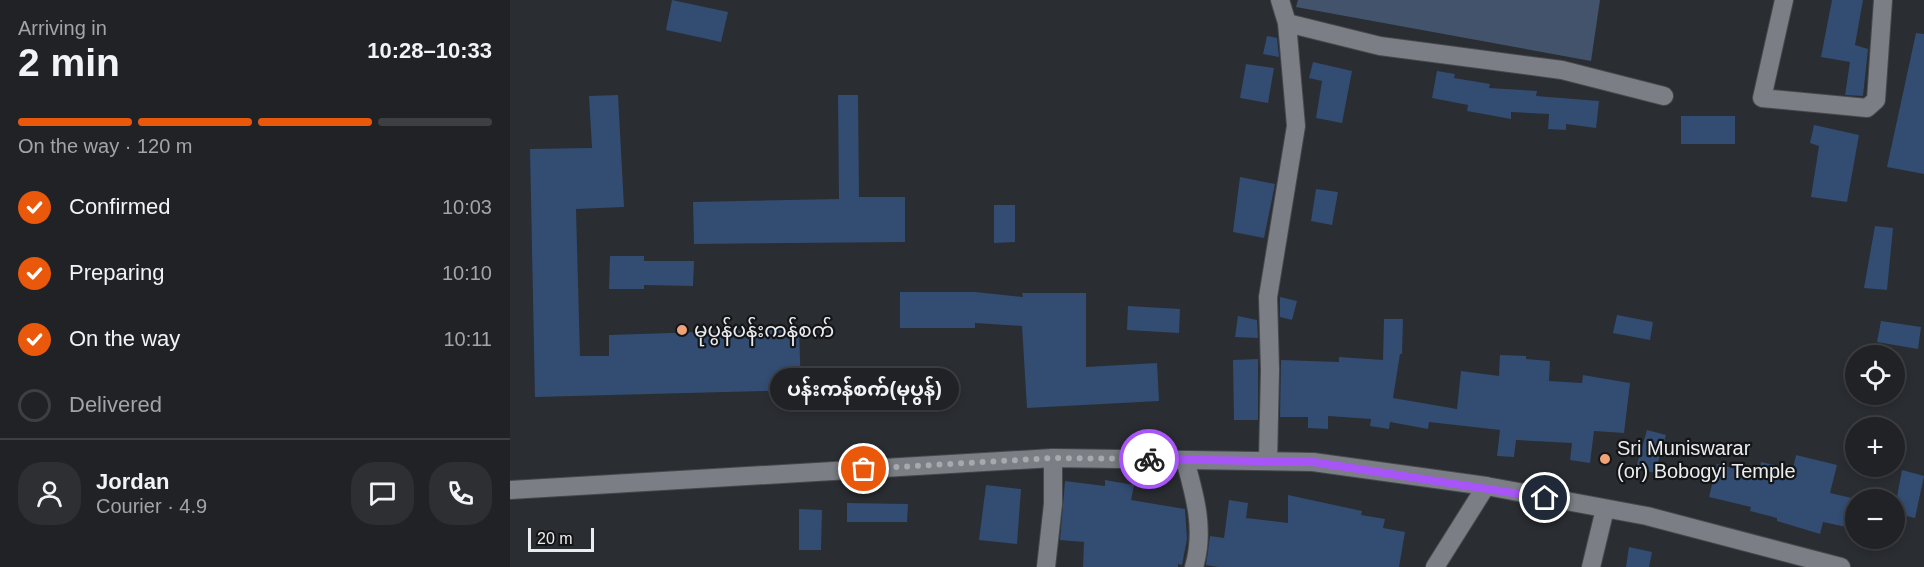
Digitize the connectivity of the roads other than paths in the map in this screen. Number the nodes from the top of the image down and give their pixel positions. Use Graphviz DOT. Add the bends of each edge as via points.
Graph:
graph roads {
  1 [pos="1280,0"];
  2 [pos="1784,0"];
  3 [pos="1883,0"];
  4 [pos="1287,22"];
  5 [pos="1664,96"];
  6 [pos="1053,458"];
  7 [pos="1185,460"];
  8 [pos="1268,461"];
  9 [pos="1486,486"];
  10 [pos="510,490"];
  11 [pos="1605,509"];
  12 [pos="1046,567"];
  13 [pos="1194,567"];
  14 [pos="1435,567"];
  15 [pos="1591,567"];
  16 [pos="1840,567"];
  1 -- 4 [label="street"];
  2 -- 3 [label="street" via="1762,98 1867,108 1876,100"];
  4 -- 5 [label="street" via="1380,46 1562,70"];
  4 -- 8 [label="street" via="1296,126 1268,297"];
  6 -- 7 [label="street"];
  6 -- 10 [label="street"];
  6 -- 12 [label="street"];
  7 -- 8 [label="street"];
  7 -- 13 [label="street" via="1197,506 1200,546"];
  8 -- 9 [label="street" via="1313,462"];
  9 -- 11 [label="street"];
  9 -- 14 [label="street"];
  11 -- 15 [label="street"];
  11 -- 16 [label="street" via="1647,516"];
}
